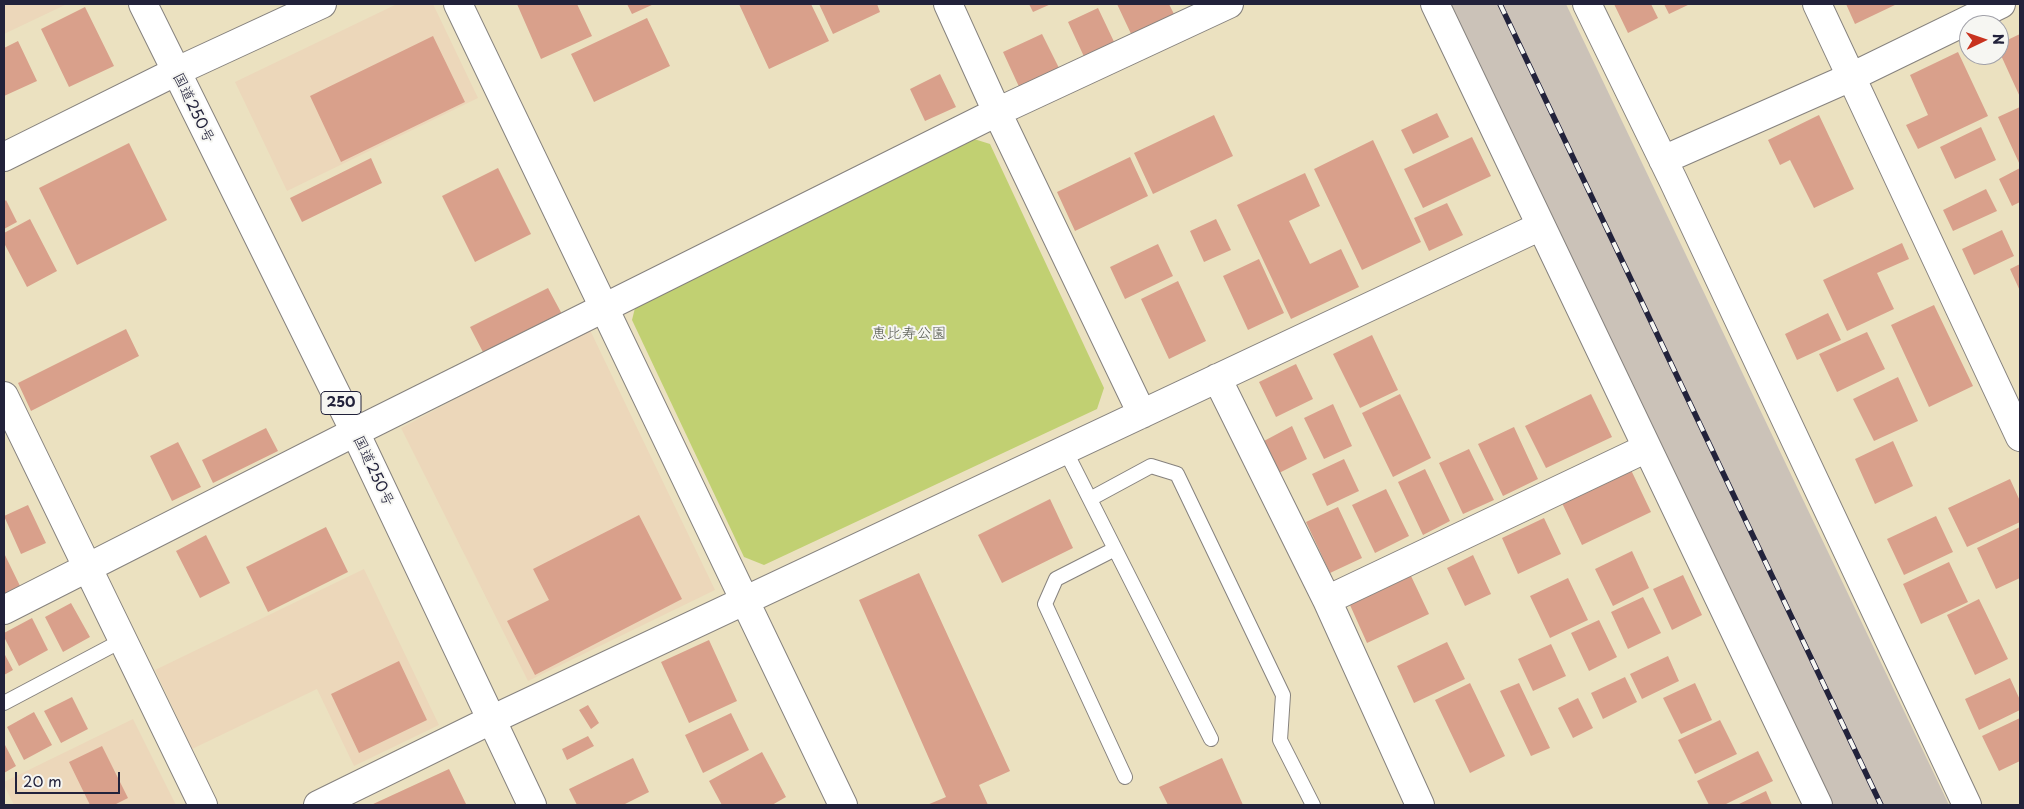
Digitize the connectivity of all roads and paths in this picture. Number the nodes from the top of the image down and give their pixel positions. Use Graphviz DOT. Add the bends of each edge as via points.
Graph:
graph roads {
  1 [pos="144,4"];
  2 [pos="322,4"];
  3 [pos="458,4"];
  4 [pos="948,4"];
  5 [pos="1229,4"];
  6 [pos="1435,4"];
  7 [pos="1587,4"];
  8 [pos="1817,4"];
  9 [pos="2001,4"];
  10 [pos="175,72"];
  11 [pos="1851,77"];
  12 [pos="996,112"];
  13 [pos="4,157"];
  14 [pos="1663,160"];
  15 [pos="1541,226"];
  16 [pos="605,308"];
  17 [pos="1218,378"];
  18 [pos="4,396"];
  19 [pos="1142,414"];
  20 [pos="355,432"];
  21 [pos="2020,438"];
  22 [pos="1647,448"];
  23 [pos="1065,450"];
  24 [pos="1090,500"];
  25 [pos="1115,549"];
  26 [pos="88,567"];
  27 [pos="1327,600"];
  28 [pos="745,601"];
  29 [pos="4,610"];
  30 [pos="123,640"];
  31 [pos="4,703"];
  32 [pos="491,720"];
  33 [pos="1210,739"];
  34 [pos="1125,777"];
  35 [pos="202,805"];
  36 [pos="318,805"];
  37 [pos="532,805"];
  38 [pos="843,805"];
  39 [pos="1313,805"];
  40 [pos="1420,805"];
  41 [pos="1818,805"];
  42 [pos="1967,805"];
  1 -- 10 [label="main road, 国道250号 / 250"];
  2 -- 10 [label="main road"];
  3 -- 16 [label="main road"];
  4 -- 12 [label="main road"];
  5 -- 12 [label="main road"];
  6 -- 15 [label="main road"];
  7 -- 14 [label="main road"];
  8 -- 11 [label="main road"];
  9 -- 11 [label="main road"];
  10 -- 13 [label="main road"];
  10 -- 20 [label="main road, 国道250号 / 250"];
  11 -- 14 [label="main road"];
  11 -- 21 [label="main road"];
  12 -- 16 [label="main road"];
  12 -- 19 [label="main road"];
  14 -- 42 [label="main road"];
  15 -- 17 [label="main road"];
  15 -- 22 [label="main road"];
  16 -- 20 [label="main road"];
  16 -- 28 [label="main road"];
  17 -- 19 [label="main road"];
  17 -- 27 [label="main road"];
  18 -- 26 [label="main road"];
  19 -- 23 [label="main road"];
  20 -- 26 [label="main road"];
  20 -- 32 [label="main road, 国道250号 / 250"];
  22 -- 27 [label="main road"];
  22 -- 41 [label="main road"];
  23 -- 24 [label="lane"];
  23 -- 28 [label="main road"];
  24 -- 25 [label="lane"];
  24 -- 39 [label="lane" via="1150,466 1177,474 1283,695 1280,740"];
  25 -- 33 [label="lane"];
  25 -- 34 [label="lane" via="1056,579 1045,604"];
  26 -- 29 [label="main road"];
  26 -- 30 [label="main road"];
  27 -- 40 [label="main road"];
  28 -- 32 [label="main road"];
  28 -- 38 [label="main road"];
  30 -- 31 [label="lane"];
  30 -- 35 [label="main road"];
  32 -- 36 [label="main road"];
  32 -- 37 [label="main road, 国道250号 / 250"];
}
